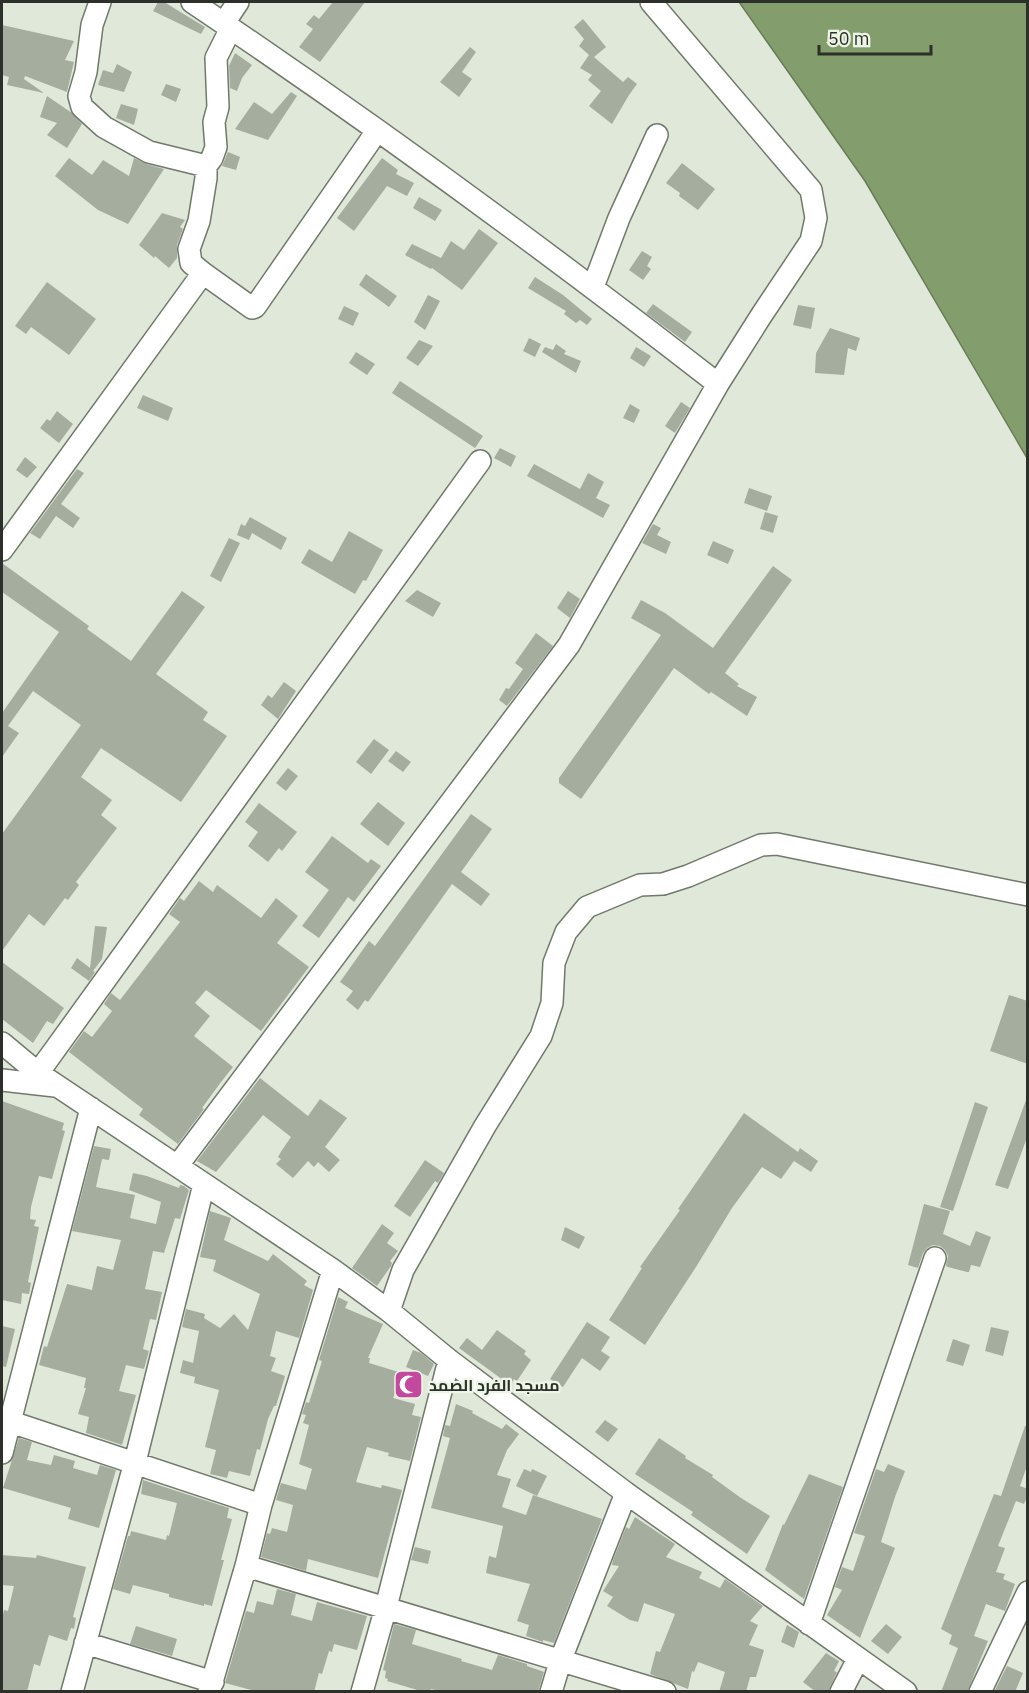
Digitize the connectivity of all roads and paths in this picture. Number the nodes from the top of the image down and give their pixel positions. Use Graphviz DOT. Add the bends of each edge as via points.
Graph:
graph roads {
  1 [pos="100,2"];
  2 [pos="192,2"];
  3 [pos="238,2"];
  4 [pos="651,2"];
  5 [pos="227,25"];
  6 [pos="377,131"];
  7 [pos="657,135"];
  8 [pos="206,166"];
  9 [pos="203,273"];
  10 [pos="593,287"];
  11 [pos="718,384"];
  12 [pos="480,462"];
  13 [pos="2,550"];
  14 [pos="1028,895"];
  15 [pos="2,1043"];
  16 [pos="38,1073"];
  17 [pos="2,1080"];
  18 [pos="60,1087"];
  19 [pos="91,1108"];
  20 [pos="178,1165"];
  21 [pos="204,1184"];
  22 [pos="934,1257"];
  23 [pos="333,1270"];
  24 [pos="389,1311"];
  25 [pos="449,1360"];
  26 [pos="6,1420"];
  27 [pos="2,1453"];
  28 [pos="135,1462"];
  29 [pos="626,1493"];
  30 [pos="261,1505"];
  31 [pos="246,1566"];
  32 [pos="1028,1592"];
  33 [pos="386,1607"];
  34 [pos="809,1624"];
  35 [pos="85,1643"];
  36 [pos="561,1659"];
  37 [pos="858,1659"];
  38 [pos="622,1685"];
  39 [pos="211,1687"];
  40 [pos="72,1692"];
  41 [pos="362,1692"];
  42 [pos="551,1692"];
  43 [pos="665,1692"];
  44 [pos="841,1692"];
  45 [pos="906,1692"];
  46 [pos="980,1692"];
  1 -- 8 [label="street" via="92,25 80,96 82,106 104,127 149,152"];
  2 -- 5 [label="street"];
  3 -- 5 [label="street"];
  4 -- 11 [label="street" via="813,194 816,218 812,242"];
  5 -- 6 [label="street"];
  5 -- 8 [label="street" via="216,58 216,147"];
  6 -- 9 [label="street" via="255,307"];
  6 -- 10 [label="street"];
  7 -- 10 [label="street"];
  8 -- 9 [label="street" via="199,222 189,255"];
  9 -- 13 [label="street"];
  10 -- 11 [label="street"];
  11 -- 20 [label="street" via="569,645"];
  12 -- 16 [label="street"];
  14 -- 24 [label="street" via="777,844 761,845 663,884 640,885 587,907 566,932 554,963 552,1003 541,1036 403,1270"];
  15 -- 16 [label="street"];
  16 -- 18 [label="street"];
  17 -- 18 [label="street"];
  18 -- 19 [label="street"];
  19 -- 20 [label="street"];
  19 -- 26 [label="street"];
  20 -- 21 [label="street"];
  21 -- 23 [label="street"];
  21 -- 28 [label="street"];
  22 -- 34 [label="street"];
  23 -- 24 [label="street"];
  23 -- 30 [label="street"];
  24 -- 25 [label="street"];
  25 -- 29 [label="street"];
  25 -- 33 [label="street"];
  26 -- 27 [label="street"];
  26 -- 28 [label="street"];
  28 -- 30 [label="street"];
  28 -- 35 [label="street"];
  29 -- 34 [label="street"];
  29 -- 36 [label="street"];
  30 -- 31 [label="street"];
  31 -- 33 [label="street"];
  31 -- 39 [label="street"];
  32 -- 46 [label="street"];
  33 -- 36 [label="street"];
  33 -- 41 [label="street"];
  34 -- 37 [label="street"];
  35 -- 39 [label="street"];
  35 -- 40 [label="street"];
  36 -- 38 [label="street"];
  36 -- 42 [label="street"];
  37 -- 44 [label="street"];
  37 -- 45 [label="street"];
  38 -- 43 [label="street"];
}
